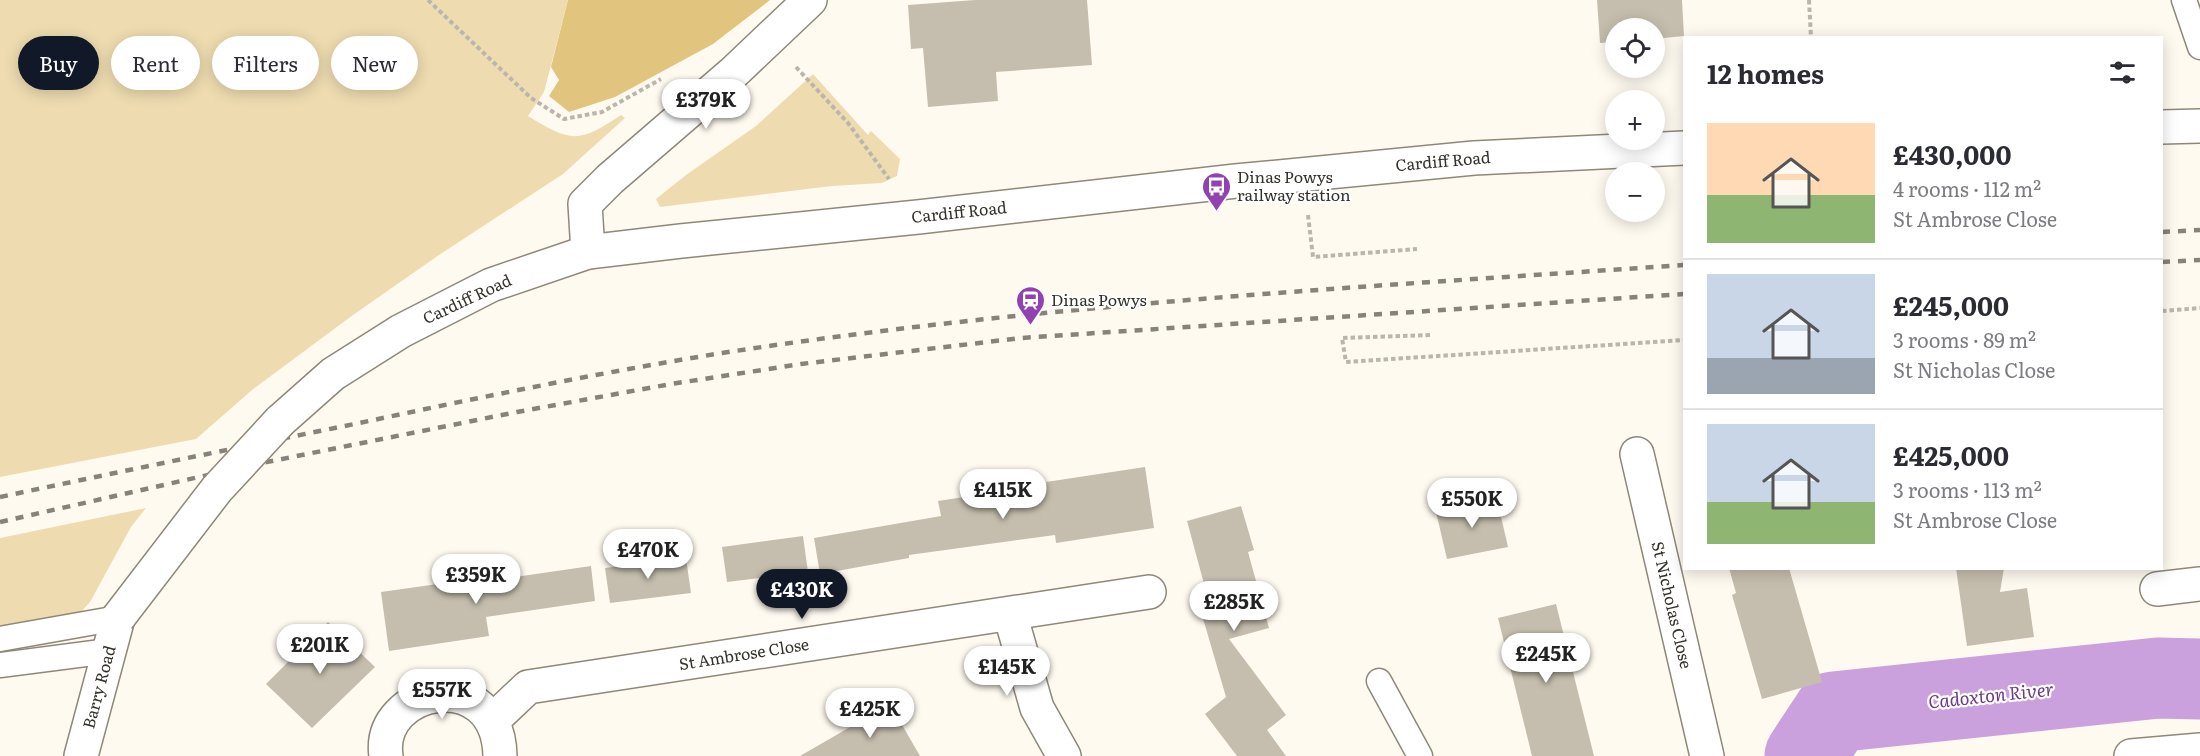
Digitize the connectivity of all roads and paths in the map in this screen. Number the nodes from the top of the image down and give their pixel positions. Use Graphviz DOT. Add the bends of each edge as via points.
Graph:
graph roads {
  1 [pos="428,0"];
  2 [pos="810,0"];
  3 [pos="1809,0"];
  4 [pos="2184,0"];
  5 [pos="1811,36"];
  6 [pos="769,38"];
  7 [pos="2200,47"];
  8 [pos="671,73"];
  9 [pos="2200,126"];
  10 [pos="2163,127"];
  11 [pos="1683,148"];
  12 [pos="918,217"];
  13 [pos="1417,249"];
  14 [pos="588,252"];
  15 [pos="1312,257"];
  16 [pos="2200,308"];
  17 [pos="2163,311"];
  18 [pos="1430,335"];
  19 [pos="1683,340"];
  20 [pos="1637,454"];
  21 [pos="2200,584"];
  22 [pos="2157,589"];
  23 [pos="1149,592"];
  24 [pos="1010,614"];
  25 [pos="117,618"];
  26 [pos="0,639"];
  27 [pos="109,651"];
  28 [pos="0,665"];
  29 [pos="1379,681"];
  30 [pos="492,721"];
  31 [pos="2187,753"];
  32 [pos="81,756"];
  33 [pos="386,756"];
  34 [pos="500,756"];
  35 [pos="1064,756"];
  36 [pos="1420,756"];
  37 [pos="1707,756"];
  38 [pos="2131,756"];
  1 -- 8 [label="path" via="531,98 564,119 602,112"];
  2 -- 6 [label="main road"];
  3 -- 5 [label="path"];
  4 -- 7 [label="lane"];
  6 -- 12 [label="path" via="848,123"];
  6 -- 14 [label="main road" via="585,204"];
  9 -- 10 [label="main road"];
  11 -- 12 [label="main road, Cardiff Road" via="1474,158"];
  12 -- 14 [label="main road, Cardiff Road"];
  13 -- 15 [label="path"];
  14 -- 25 [label="main road, Cardiff Road, bridge" via="490,285 401,331 333,374 280,421 218,489"];
  16 -- 17 [label="path"];
  18 -- 19 [label="path" via="1342,338 1346,362"];
  20 -- 37 [label="main road, St Nicholas Close"];
  21 -- 22 [label="main road"];
  23 -- 24 [label="main road, St Ambrose Close"];
  24 -- 30 [label="main road, St Ambrose Close" via="528,687"];
  24 -- 35 [label="main road" via="1037,708"];
  25 -- 26 [label="lane"];
  25 -- 27 [label="main road, Barry Road"];
  27 -- 28 [label="lane"];
  27 -- 32 [label="main road, Barry Road"];
  29 -- 36 [label="lane"];
  30 -- 33 [label="main road" via="465,698 447,694 428,696 398,715 389,731"];
  30 -- 34 [label="main road" via="500,739"];
  31 -- 38 [label="main road"];
}
